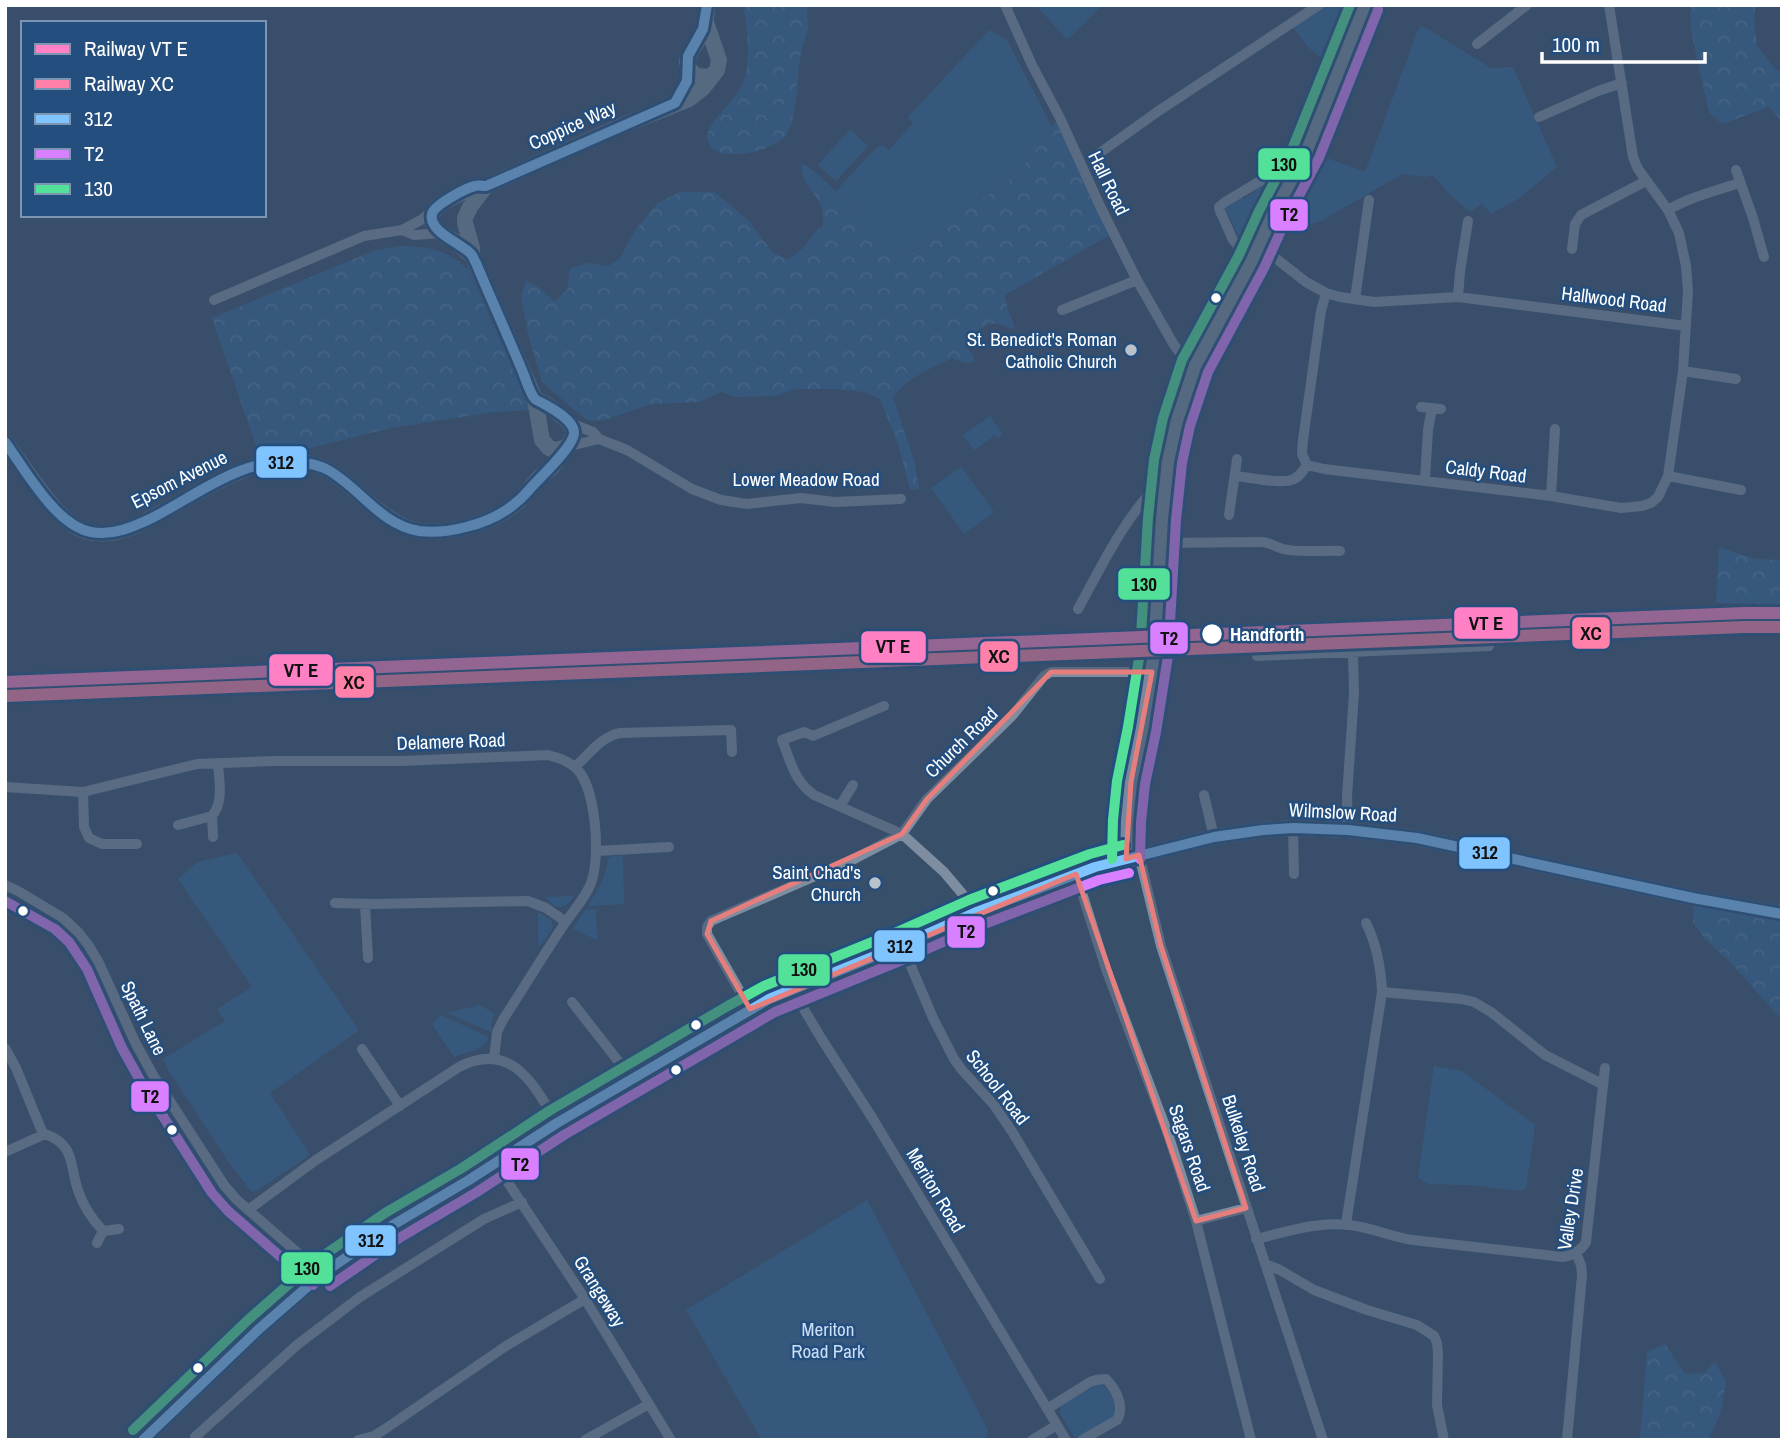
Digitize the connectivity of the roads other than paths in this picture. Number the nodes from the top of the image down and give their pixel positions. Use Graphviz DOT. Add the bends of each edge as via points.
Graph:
graph roads {
  1 [pos="707,5"];
  2 [pos="1004,5"];
  3 [pos="1320,5"];
  4 [pos="1365,5"];
  5 [pos="1527,5"];
  6 [pos="1609,5"];
  7 [pos="706,22"];
  8 [pos="1476,44"];
  9 [pos="692,50"];
  10 [pos="715,51"];
  11 [pos="689,69"];
  12 [pos="713,74"];
  13 [pos="1622,83"];
  14 [pos="675,103"];
  15 [pos="1539,117"];
  16 [pos="1101,152"];
  17 [pos="1306,153"];
  18 [pos="1736,170"];
  19 [pos="1646,181"];
  20 [pos="1740,183"];
  21 [pos="486,186"];
  22 [pos="1369,200"];
  23 [pos="438,206"];
  24 [pos="1668,210"];
  25 [pos="465,220"];
  26 [pos="1468,221"];
  27 [pos="402,230"];
  28 [pos="442,233"];
  29 [pos="1260,246"];
  30 [pos="1573,249"];
  31 [pos="472,255"];
  32 [pos="1763,257"];
  33 [pos="1252,261"];
  34 [pos="1138,279"];
  35 [pos="1326,293"];
  36 [pos="1458,297"];
  37 [pos="1355,299"];
  38 [pos="214,300"];
  39 [pos="1062,310"];
  40 [pos="1686,326"];
  41 [pos="1195,366"];
  42 [pos="1682,371"];
  43 [pos="1736,379"];
  44 [pos="535,399"];
  45 [pos="1432,408"];
  46 [pos="566,420"];
  47 [pos="1556,429"];
  48 [pos="541,437"];
  49 [pos="599,439"];
  50 [pos="5,442"];
  51 [pos="565,448"];
  52 [pos="1237,459"];
  53 [pos="1307,465"];
  54 [pos="541,476"];
  55 [pos="1235,476"];
  56 [pos="1668,476"];
  57 [pos="1425,480"];
  58 [pos="1741,490"];
  59 [pos="1164,494"];
  60 [pos="1551,496"];
  61 [pos="901,499"];
  62 [pos="1229,515"];
  63 [pos="1161,543"];
  64 [pos="1340,551"];
  65 [pos="1078,609"];
  66 [pos="1489,646"];
  67 [pos="1353,653"];
  68 [pos="1257,656"];
  69 [pos="1153,666"];
  70 [pos="884,706"];
  71 [pos="732,752"];
  72 [pos="218,763"];
  73 [pos="575,768"];
  74 [pos="853,785"];
  75 [pos="5,787"];
  76 [pos="83,792"];
  77 [pos="1205,794"];
  78 [pos="840,806"];
  79 [pos="212,816"];
  80 [pos="178,825"];
  81 [pos="1293,828"];
  82 [pos="1348,830"];
  83 [pos="902,834"];
  84 [pos="213,837"];
  85 [pos="1214,837"];
  86 [pos="137,844"];
  87 [pos="669,847"];
  88 [pos="597,851"];
  89 [pos="1132,857"];
  90 [pos="1076,874"];
  91 [pos="1293,874"];
  92 [pos="5,885"];
  93 [pos="335,903"];
  94 [pos="365,904"];
  95 [pos="974,913"];
  96 [pos="1780,914"];
  97 [pos="566,922"];
  98 [pos="1366,923"];
  99 [pos="902,945"];
  100 [pos="368,958"];
  101 [pos="792,989"];
  102 [pos="1382,992"];
  103 [pos="572,1002"];
  104 [pos="750,1009"];
  105 [pos="5,1048"];
  106 [pos="362,1049"];
  107 [pos="494,1059"];
  108 [pos="1605,1068"];
  109 [pos="633,1080"];
  110 [pos="1602,1084"];
  111 [pos="400,1106"];
  112 [pos="557,1124"];
  113 [pos="43,1134"];
  114 [pos="5,1152"];
  115 [pos="495,1163"];
  116 [pos="522,1202"];
  117 [pos="1246,1208"];
  118 [pos="248,1210"];
  119 [pos="1196,1221"];
  120 [pos="1346,1224"];
  121 [pos="119,1229"];
  122 [pos="103,1231"];
  123 [pos="1256,1239"];
  124 [pos="97,1242"];
  125 [pos="1576,1253"];
  126 [pos="1265,1264"];
  127 [pos="322,1274"];
  128 [pos="1100,1279"];
  129 [pos="585,1299"];
  130 [pos="649,1404"];
  131 [pos="1047,1409"];
  132 [pos="1057,1425"];
  133 [pos="195,1437"];
  134 [pos="144,1440"];
  135 [pos="358,1440"];
  136 [pos="584,1440"];
  137 [pos="671,1440"];
  138 [pos="1032,1440"];
  139 [pos="1066,1440"];
  140 [pos="1082,1440"];
  141 [pos="1251,1440"];
  142 [pos="1323,1440"];
  143 [pos="1444,1440"];
  144 [pos="1567,1440"];
  1 -- 7 [label="street"];
  2 -- 34 [label="street, Hall Road"];
  3 -- 16 [label="street"];
  4 -- 17 [label="street"];
  5 -- 8 [label="street"];
  6 -- 13 [label="street, Hallwood Road"];
  7 -- 9 [label="street"];
  7 -- 10 [label="street"];
  9 -- 10 [label="street" via="701,45"];
  9 -- 11 [label="street" via="687,58"];
  10 -- 12 [label="street" via="719,60"];
  11 -- 12 [label="street" via="697,76"];
  11 -- 14 [label="street"];
  12 -- 14 [label="street, Coppice Way" via="689,99"];
  13 -- 15 [label="street"];
  13 -- 19 [label="street, Hallwood Road" via="1633,157"];
  14 -- 21 [label="street, Coppice Way"];
  17 -- 29 [label="street"];
  17 -- 33 [label="street" via="1219,207 1233,240"];
  18 -- 20 [label="street"];
  19 -- 24 [label="street, Hallwood Road"];
  19 -- 30 [label="street" via="1581,215 1575,224"];
  20 -- 24 [label="street"];
  20 -- 32 [label="street"];
  21 -- 23 [label="street, Coppice Way" via="475,186"];
  21 -- 25 [label="street"];
  22 -- 37 [label="street"];
  23 -- 25 [label="street" via="457,204"];
  23 -- 27 [label="street"];
  23 -- 28 [label="street" via="432,221"];
  24 -- 40 [label="street, Hallwood Road" via="1684,250"];
  25 -- 28 [label="street" via="458,232"];
  25 -- 31 [label="street"];
  26 -- 36 [label="street"];
  27 -- 28 [label="street" via="414,235"];
  27 -- 38 [label="street" via="349,241"];
  28 -- 31 [label="street"];
  29 -- 33 [label="street"];
  29 -- 35 [label="street, Hallwood Road"];
  31 -- 44 [label="street"];
  33 -- 41 [label="street"];
  34 -- 39 [label="street"];
  34 -- 41 [label="street, Hall Road" via="1174,345"];
  35 -- 37 [label="street, Hallwood Road"];
  35 -- 53 [label="street" via="1303,440"];
  36 -- 37 [label="street, Hallwood Road"];
  36 -- 40 [label="street, Hallwood Road"];
  40 -- 42 [label="street, Caldy Road"];
  41 -- 59 [label="street" via="1173,433"];
  42 -- 43 [label="street"];
  42 -- 56 [label="street, Caldy Road"];
  44 -- 46 [label="street, Lower Meadow Road"];
  44 -- 48 [label="street"];
  45 -- 57 [label="street"];
  46 -- 48 [label="street" via="550,419 543,425"];
  46 -- 49 [label="street, Lower Meadow Road"];
  46 -- 51 [label="street" via="573,436"];
  47 -- 60 [label="street"];
  48 -- 51 [label="street" via="554,450"];
  48 -- 54 [label="street"];
  49 -- 51 [label="street"];
  49 -- 61 [label="street, Lower Meadow Road" via="721,500 747,504 801,498 835,502"];
  50 -- 54 [label="street, Epsom Avenue" via="51,503 87,532 131,527 258,463 297,462 326,469 392,520 417,531 463,528 498,515 518,502"];
  51 -- 54 [label="street, Epsom Avenue"];
  52 -- 55 [label="street"];
  53 -- 55 [label="street" via="1293,480"];
  53 -- 57 [label="street, Caldy Road"];
  55 -- 62 [label="street"];
  56 -- 58 [label="street"];
  56 -- 60 [label="street, Caldy Road" via="1658,497 1642,506 1621,508"];
  57 -- 60 [label="street, Caldy Road"];
  59 -- 63 [label="street"];
  59 -- 65 [label="street" via="1150,493 1136,508"];
  63 -- 64 [label="street" via="1261,541 1281,549"];
  63 -- 69 [label="street"];
  66 -- 67 [label="street"];
  67 -- 68 [label="street"];
  67 -- 82 [label="street"];
  69 -- 83 [label="street, Church Road" via="1044,676 1012,716 982,738 927,799"];
  69 -- 89 [label="street" via="1127,821"];
  70 -- 78 [label="street" via="813,736 804,732 782,740 803,787"];
  71 -- 73 [label="street" via="731,730 620,733 604,740"];
  72 -- 73 [label="street, Delamere Road" via="548,755"];
  72 -- 76 [label="street, Delamere Road" via="182,767"];
  72 -- 79 [label="street" via="219,804"];
  73 -- 88 [label="street" via="591,799"];
  74 -- 78 [label="street"];
  75 -- 76 [label="street, Delamere Road"];
  76 -- 86 [label="street" via="84,827 89,838 102,844"];
  77 -- 85 [label="street"];
  78 -- 83 [label="street"];
  79 -- 80 [label="street"];
  79 -- 84 [label="street"];
  81 -- 82 [label="street, Wilmslow Road"];
  81 -- 85 [label="street, Wilmslow Road"];
  81 -- 91 [label="street"];
  82 -- 96 [label="street, Wilmslow Road" via="1417,838"];
  83 -- 95 [label="street" via="944,872"];
  83 -- 104 [label="street" via="711,921 707,934"];
  85 -- 89 [label="street, Wilmslow Road"];
  87 -- 88 [label="street"];
  88 -- 97 [label="street" via="592,882"];
  89 -- 90 [label="street, Wilmslow Road"];
  89 -- 117 [label="street, Bulkeley Road"];
  90 -- 95 [label="street, Wilmslow Road"];
  90 -- 119 [label="street, Sagars Road"];
  92 -- 118 [label="street, Spath Lane" via="52,910 84,939 153,1075 224,1185"];
  93 -- 94 [label="street"];
  94 -- 97 [label="street" via="528,901"];
  94 -- 100 [label="street"];
  95 -- 99 [label="street, Wilmslow Road"];
  97 -- 107 [label="street" via="504,1018"];
  98 -- 102 [label="street" via="1378,955"];
  99 -- 101 [label="street, Wilmslow Road"];
  99 -- 128 [label="street, School Road" via="954,1059 1013,1133"];
  101 -- 104 [label="street, Wilmslow Road"];
  101 -- 131 [label="street, Meriton Road"];
  102 -- 110 [label="street" via="1474,1002 1545,1055"];
  102 -- 120 [label="street"];
  103 -- 109 [label="street"];
  104 -- 109 [label="street, Wilmslow Road"];
  105 -- 113 [label="street"];
  106 -- 111 [label="street"];
  107 -- 111 [label="street" via="463,1065"];
  107 -- 112 [label="street" via="532,1082"];
  108 -- 110 [label="street, Valley Drive"];
  109 -- 112 [label="street, Wilmslow Road"];
  110 -- 125 [label="street, Valley Drive" via="1586,1242"];
  111 -- 118 [label="street"];
  112 -- 115 [label="street, Wilmslow Road"];
  113 -- 114 [label="street"];
  113 -- 122 [label="street" via="64,1145 86,1210"];
  115 -- 116 [label="street, Grangeway"];
  115 -- 127 [label="street, Wilmslow Road"];
  116 -- 129 [label="street, Grangeway"];
  116 -- 133 [label="street" via="484,1219 360,1297 297,1345"];
  117 -- 119 [label="street"];
  117 -- 123 [label="street, Bulkeley Road"];
  118 -- 127 [label="street, Spath Lane"];
  119 -- 141 [label="street, Sagars Road"];
  120 -- 123 [label="street"];
  120 -- 125 [label="street" via="1413,1240 1563,1257"];
  121 -- 122 [label="street"];
  122 -- 124 [label="street"];
  123 -- 126 [label="street, Bulkeley Road"];
  125 -- 144 [label="street, Valley Drive" via="1582,1287"];
  126 -- 142 [label="street, Bulkeley Road"];
  126 -- 143 [label="street" via="1314,1290 1417,1325 1434,1336 1437,1405"];
  127 -- 134 [label="street, Wilmslow Road"];
  129 -- 130 [label="street, Grangeway"];
  129 -- 135 [label="street" via="506,1346 374,1436"];
  130 -- 136 [label="street"];
  130 -- 137 [label="street, Grangeway"];
  131 -- 132 [label="street, Meriton Road"];
  131 -- 140 [label="street" via="1090,1382 1106,1379 1121,1405 1120,1415"];
  132 -- 138 [label="street"];
  132 -- 139 [label="street, Meriton Road"];
}
